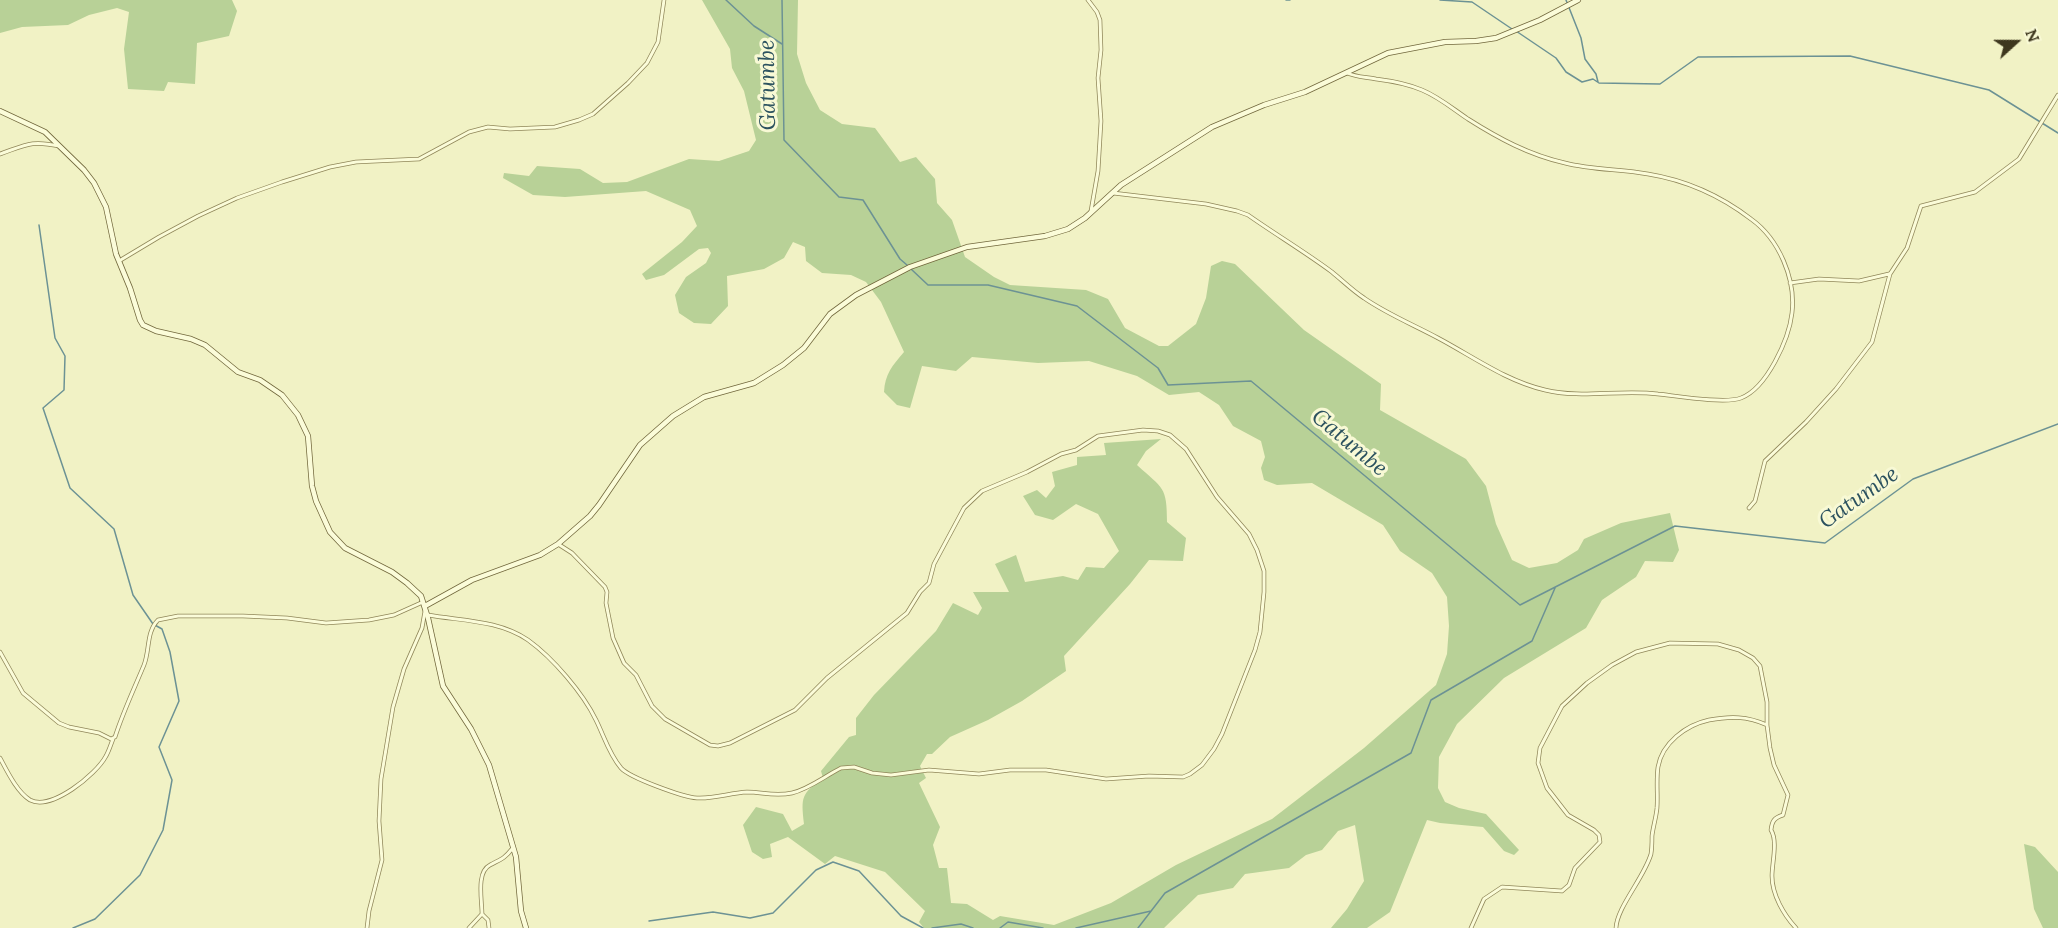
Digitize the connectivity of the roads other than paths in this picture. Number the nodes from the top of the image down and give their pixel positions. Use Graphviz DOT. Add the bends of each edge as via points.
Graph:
graph roads {
  1 [pos="664,0"];
  2 [pos="1088,0"];
  3 [pos="1578,0"];
  4 [pos="1347,73"];
  5 [pos="2058,95"];
  6 [pos="0,111"];
  7 [pos="60,146"];
  8 [pos="0,154"];
  9 [pos="1111,193"];
  10 [pos="1091,211"];
  11 [pos="119,261"];
  12 [pos="1890,274"];
  13 [pos="1790,283"];
  14 [pos="1749,508"];
  15 [pos="558,544"];
  16 [pos="424,604"];
  17 [pos="428,615"];
  18 [pos="0,652"];
  19 [pos="1767,725"];
  20 [pos="113,739"];
  21 [pos="0,758"];
  22 [pos="513,847"];
  23 [pos="482,914"];
  24 [pos="367,928"];
  25 [pos="469,928"];
  26 [pos="489,928"];
  27 [pos="526,928"];
  28 [pos="1471,928"];
  29 [pos="1616,928"];
  30 [pos="1796,928"];
  1 -- 11 [label="street" via="658,42 647,63 586,117 555,127 488,126 419,159 371,160 282,182 198,216"];
  2 -- 10 [label="street" via="1100,20 1101,50 1098,171"];
  3 -- 4 [label="main road" via="1496,38 1395,50"];
  4 -- 9 [label="main road" via="1222,122"];
  4 -- 13 [label="street" via="1421,90 1507,143 1534,154 1565,164 1647,174 1700,190 1737,208 1765,231 1780,255"];
  5 -- 12 [label="street" via="2019,159 1975,192 1921,206 1907,249"];
  6 -- 7 [label="main road" via="45,132"];
  7 -- 8 [label="street" via="34,142"];
  7 -- 11 [label="main road" via="84,170 100,194"];
  9 -- 10 [label="main road"];
  9 -- 13 [label="street" via="1206,204 1248,215 1366,299 1475,360 1525,383 1567,394 1643,392 1701,399 1742,398 1759,385 1775,361 1792,312"];
  10 -- 15 [label="main road" via="1078,223 1045,237 967,247 910,267 849,299 783,365 754,383 704,397 673,416 640,445 594,511"];
  11 -- 16 [label="main road" via="143,325 206,345 238,372 271,386 287,400 308,436 312,486 330,532 345,548 407,583"];
  12 -- 13 [label="street" via="1859,281 1819,279"];
  12 -- 14 [label="street" via="1872,342 1828,398 1765,461 1755,501"];
  15 -- 16 [label="main road"];
  15 -- 17 [label="street" via="605,587 613,638 652,706 671,722 718,746 795,710 827,678 908,613 929,583 934,564 964,508 977,494 1098,436 1143,430 1164,433 1179,441 1248,534 1264,571 1264,592 1260,632 1230,718 1202,765 1183,777 1106,778 1027,769 979,774 928,770 891,775 849,767 793,792 699,798 626,773 571,682 530,642 493,624"];
  16 -- 17 [label="main road"];
  16 -- 20 [label="street" via="369,620 326,623 272,616 165,617 150,630 144,664"];
  16 -- 24 [label="street" via="422,628 393,707 381,779 382,860"];
  17 -- 22 [label="main road" via="443,686 485,755"];
  18 -- 20 [label="street" via="23,693 59,723"];
  19 -- 28 [label="street" via="1760,666 1739,650 1718,644 1670,643 1636,652 1612,665 1562,706 1540,748 1538,763 1547,788 1563,809 1594,830 1600,842 1575,868 1569,885 1562,891 1502,887 1484,899"];
  19 -- 29 [label="street" via="1737,717 1706,720 1677,734 1668,746 1657,770 1651,854"];
  19 -- 30 [label="street" via="1774,765 1788,795 1783,815 1772,822 1773,884 1786,917"];
  20 -- 21 [label="street" via="106,757 84,782 41,803 24,796"];
  22 -- 23 [label="street" via="505,859 487,866 482,873"];
  22 -- 27 [label="main road"];
  23 -- 25 [label="street"];
  23 -- 26 [label="street"];
}
